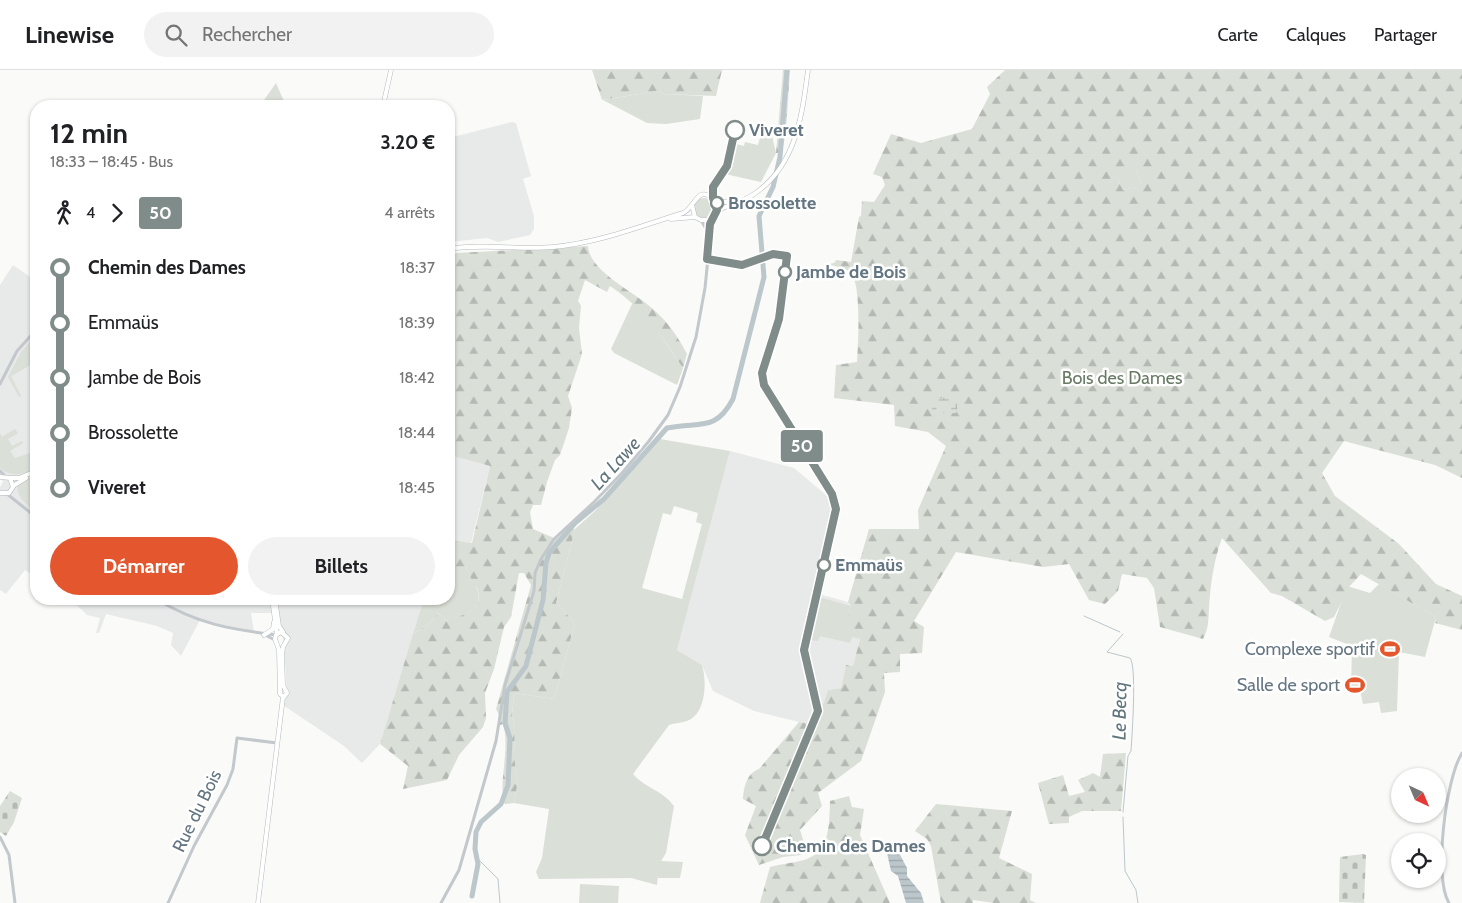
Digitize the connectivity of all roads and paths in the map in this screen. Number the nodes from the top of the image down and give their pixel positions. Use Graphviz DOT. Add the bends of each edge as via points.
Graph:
graph roads {
  1 [pos="391,70"];
  2 [pos="808,70"];
  3 [pos="384,100"];
  4 [pos="716,202"];
  5 [pos="738,202"];
  6 [pos="692,205"];
  7 [pos="717,212"];
  8 [pos="695,217"];
  9 [pos="712,218"];
  10 [pos="666,220"];
  11 [pos="701,220"];
  12 [pos="709,235"];
  13 [pos="455,248"];
  14 [pos="30,337"];
  15 [pos="0,384"];
  16 [pos="0,471"];
  17 [pos="30,474"];
  18 [pos="30,476"];
  19 [pos="3,477"];
  20 [pos="10,478"];
  21 [pos="13,488"];
  22 [pos="0,493"];
  23 [pos="7,494"];
  24 [pos="21,503"];
  25 [pos="30,511"];
  26 [pos="168,605"];
  27 [pos="273,605"];
  28 [pos="274,605"];
  29 [pos="274,615"];
  30 [pos="283,632"];
  31 [pos="276,634"];
  32 [pos="264,635"];
  33 [pos="276,642"];
  34 [pos="284,644"];
  35 [pos="283,690"];
  36 [pos="277,743"];
  37 [pos="1462,753"];
  38 [pos="0,837"];
  39 [pos="15,903"];
  40 [pos="168,903"];
  41 [pos="258,903"];
  42 [pos="442,903"];
  43 [pos="1449,903"];
  1 -- 3 [label="main road"];
  2 -- 5 [label="main road" via="800,122 786,160 770,182"];
  4 -- 5 [label="main road"];
  4 -- 6 [label="main road" via="711,196 702,195 695,198"];
  4 -- 7 [label="main road"];
  5 -- 7 [label="main road"];
  6 -- 8 [label="main road"];
  6 -- 10 [label="main road" via="687,211"];
  7 -- 9 [label="main road"];
  8 -- 10 [label="main road"];
  8 -- 11 [label="main road"];
  9 -- 11 [label="main road"];
  9 -- 12 [label="street"];
  10 -- 13 [label="main road" via="597,240 556,246"];
  11 -- 12 [label="street"];
  12 -- 42 [label="street" via="705,288 696,337 668,415 622,473 554,539 535,573 534,591 504,695 499,733 458,870"];
  14 -- 15 [label="street" via="17,351"];
  16 -- 19 [label="street"];
  17 -- 20 [label="main road"];
  18 -- 21 [label="main road"];
  19 -- 20 [label="main road"];
  20 -- 21 [label="main road"];
  21 -- 23 [label="main road"];
  21 -- 24 [label="street"];
  22 -- 23 [label="main road"];
  23 -- 24 [label="street"];
  24 -- 25 [label="street"];
  26 -- 32 [label="street" via="196,619"];
  27 -- 29 [label="main road"];
  28 -- 30 [label="main road"];
  29 -- 31 [label="main road"];
  29 -- 32 [label="main road" via="274,626"];
  30 -- 31 [label="main road"];
  30 -- 34 [label="main road" via="288,638"];
  31 -- 32 [label="street"];
  31 -- 33 [label="main road"];
  32 -- 33 [label="street"];
  33 -- 34 [label="main road"];
  33 -- 35 [label="main road"];
  34 -- 35 [label="main road"];
  35 -- 36 [label="main road" via="287,694 282,697"];
  36 -- 40 [label="street, Rue du Bois" via="237,738 234,768 227,785"];
  36 -- 41 [label="main road"];
  37 -- 43 [label="street" via="1453,772 1443,836 1441,876"];
  38 -- 39 [label="street" via="9,855"];
}
